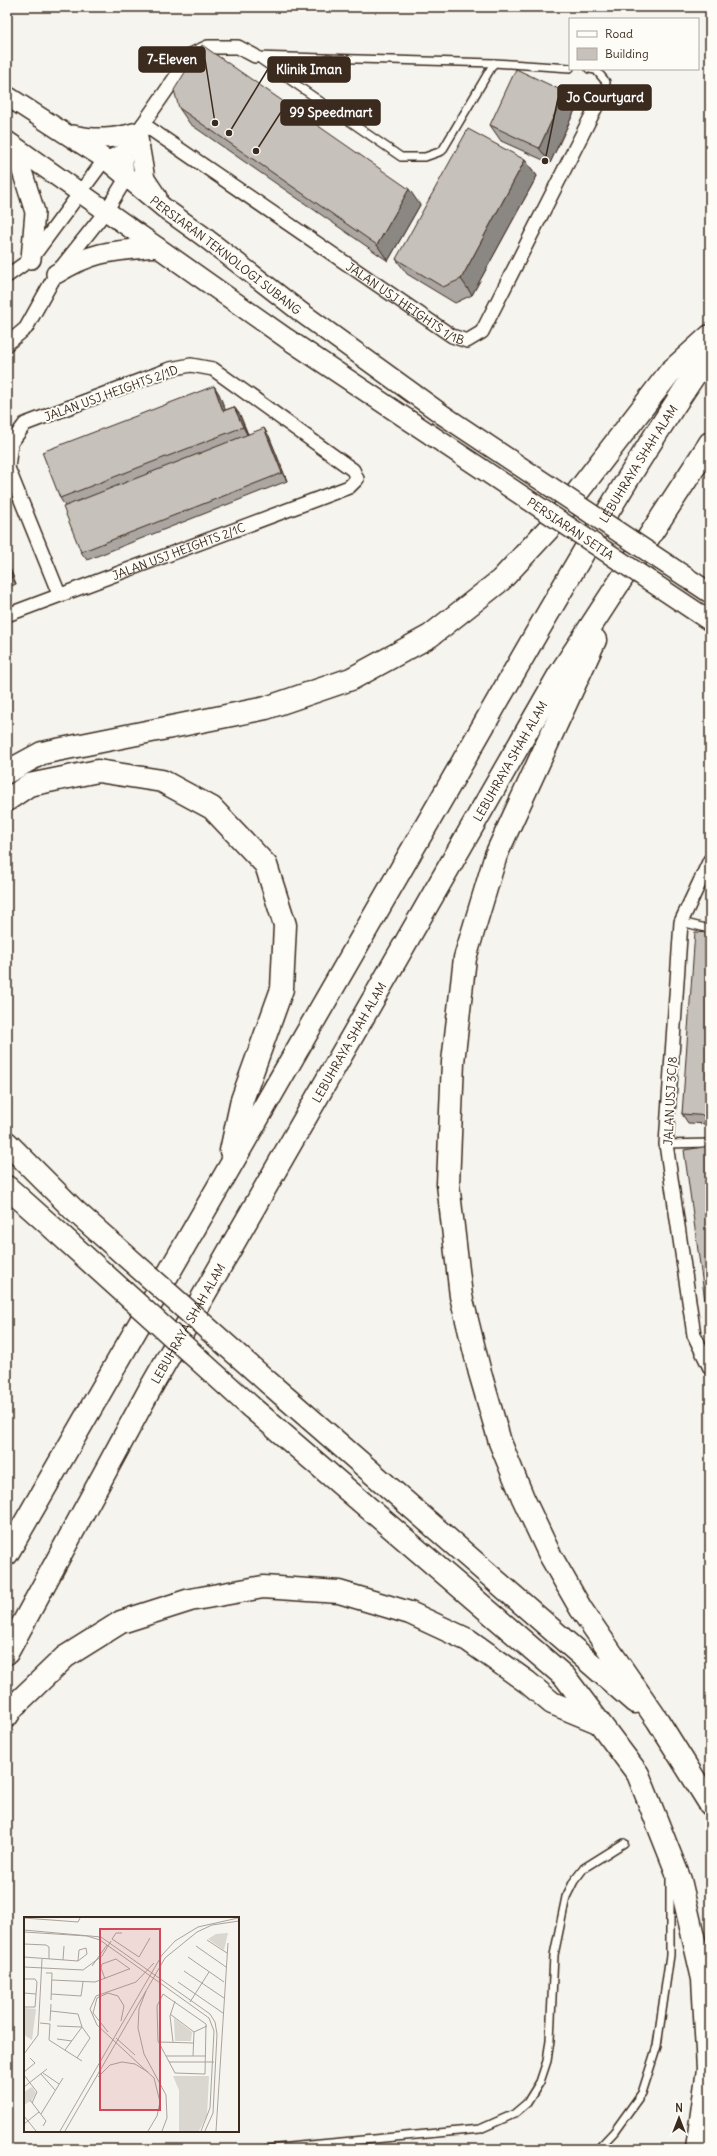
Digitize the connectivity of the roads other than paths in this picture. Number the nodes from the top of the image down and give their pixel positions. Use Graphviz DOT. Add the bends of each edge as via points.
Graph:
graph roads {
  1 [pos="255,56"];
  2 [pos="494,63"];
  3 [pos="569,68"];
  4 [pos="596,70"];
  5 [pos="7,96"];
  6 [pos="596,107"];
  7 [pos="140,128"];
  8 [pos="61,132"];
  9 [pos="10,143"];
  10 [pos="125,150"];
  11 [pos="105,159"];
  12 [pos="127,177"];
  13 [pos="81,193"];
  14 [pos="164,208"];
  15 [pos="106,211"];
  16 [pos="157,247"];
  17 [pos="31,258"];
  18 [pos="56,274"];
  19 [pos="7,276"];
  20 [pos="710,336"];
  21 [pos="7,344"];
  22 [pos="710,352"];
  23 [pos="443,415"];
  24 [pos="710,443"];
  25 [pos="350,487"];
  26 [pos="620,580"];
  27 [pos="710,593"];
  28 [pos="58,594"];
  29 [pos="7,615"];
  30 [pos="710,622"];
  31 [pos="7,772"];
  32 [pos="7,800"];
  33 [pos="710,860"];
  34 [pos="681,922"];
  35 [pos="710,929"];
  36 [pos="7,1143"];
  37 [pos="710,1143"];
  38 [pos="666,1144"];
  39 [pos="225,1173"];
  40 [pos="7,1187"];
  41 [pos="707,1356"];
  42 [pos="710,1368"];
  43 [pos="7,1554"];
  44 [pos="7,1653"];
  45 [pos="7,1716"];
  46 [pos="658,1721"];
  47 [pos="600,1723"];
  48 [pos="710,1804"];
  49 [pos="624,1842"];
  50 [pos="670,1852"];
  51 [pos="267,2149"];
  52 [pos="598,2149"];
  53 [pos="697,2149"];
  1 -- 2 [label="lane"];
  1 -- 2 [label="lane" via="401,157 425,157 442,151"];
  1 -- 7 [label="street" via="238,47 208,47 191,55"];
  2 -- 3 [label="lane"];
  4 -- 6 [label="lane" via="606,82 605,94"];
  5 -- 8 [label="main road, PERSIARAN TEKNOLOGI SUBANG"];
  6 -- 7 [label="street, JALAN USJ HEIGHTS 1/1B" via="482,332 467,341 452,336"];
  7 -- 8 [label="main road" via="121,137 94,140"];
  7 -- 10 [label="street"];
  7 -- 14 [label="main road" via="145,179"];
  8 -- 11 [label="main road, PERSIARAN TEKNOLOGI SUBANG"];
  9 -- 13 [label="main road"];
  9 -- 17 [label="main road" via="35,212"];
  10 -- 11 [label="street"];
  10 -- 12 [label="street"];
  11 -- 12 [label="main road, PERSIARAN TEKNOLOGI SUBANG"];
  11 -- 13 [label="street"];
  12 -- 14 [label="main road, PERSIARAN TEKNOLOGI SUBANG"];
  12 -- 15 [label="street"];
  13 -- 15 [label="main road"];
  13 -- 17 [label="street"];
  14 -- 23 [label="main road, PERSIARAN TEKNOLOGI SUBANG" via="302,313"];
  15 -- 16 [label="main road"];
  15 -- 18 [label="street"];
  16 -- 18 [label="main road" via="102,252 76,261"];
  16 -- 30 [label="main road, PERSIARAN SETIA, bridge" via="286,338"];
  17 -- 19 [label="street"];
  18 -- 21 [label="street" via="26,328"];
  20 -- 31 [label="highway" via="670,372 553,524 506,574 430,636 351,679 266,708 42,753"];
  22 -- 39 [label="highway, LEBUHRAYA SHAH ALAM" via="674,404 569,579"];
  23 -- 27 [label="main road, PERSIARAN SETIA, bridge"];
  24 -- 26 [label="highway, LEBUHRAYA SHAH ALAM"];
  25 -- 28 [label="street, JALAN USJ HEIGHTS 2/1C"];
  25 -- 28 [label="street, JALAN USJ HEIGHTS 2/1D" via="357,479 353,470 213,369 191,365 170,369 25,424 11,443 8,468"];
  26 -- 44 [label="highway, LEBUHRAYA SHAH ALAM" via="559,675 420,916 150,1389"];
  26 -- 46 [label="highway" via="574,688 496,855 465,958 453,1062 448,1184 461,1296 500,1442 550,1555 581,1609"];
  28 -- 29 [label="street, JALAN USJ HEIGHTS 2/1C"];
  32 -- 39 [label="highway" via="30,785 98,771 162,781 212,808 266,865 285,925 282,989 242,1100"];
  33 -- 34 [label="street, JALAN USJ 3C/8"];
  34 -- 35 [label="lane"];
  34 -- 38 [label="street, JALAN USJ 3C/8"];
  36 -- 46 [label="highway, bridge" via="74,1210"];
  37 -- 38 [label="lane"];
  38 -- 41 [label="street, JALAN USJ 3C/8" via="694,1335"];
  39 -- 43 [label="highway, LEBUHRAYA SHAH ALAM"];
  40 -- 47 [label="highway, bridge" via="251,1407 565,1677"];
  41 -- 42 [label="street, JALAN USJ 3C/8"];
  45 -- 47 [label="highway" via="13,1707 65,1657 121,1622 190,1600 263,1587 339,1592 410,1613 468,1640 552,1703"];
  46 -- 48 [label="highway"];
  47 -- 50 [label="highway" via="638,1774"];
  49 -- 51 [label="lane" via="584,1868 566,1898 554,1955 550,2040 540,2082 527,2103 514,2114 474,2130"];
  50 -- 52 [label="lane" via="670,1955 657,2046 642,2093 614,2132"];
  50 -- 53 [label="highway" via="680,1880 703,1979 708,2069"];
}
